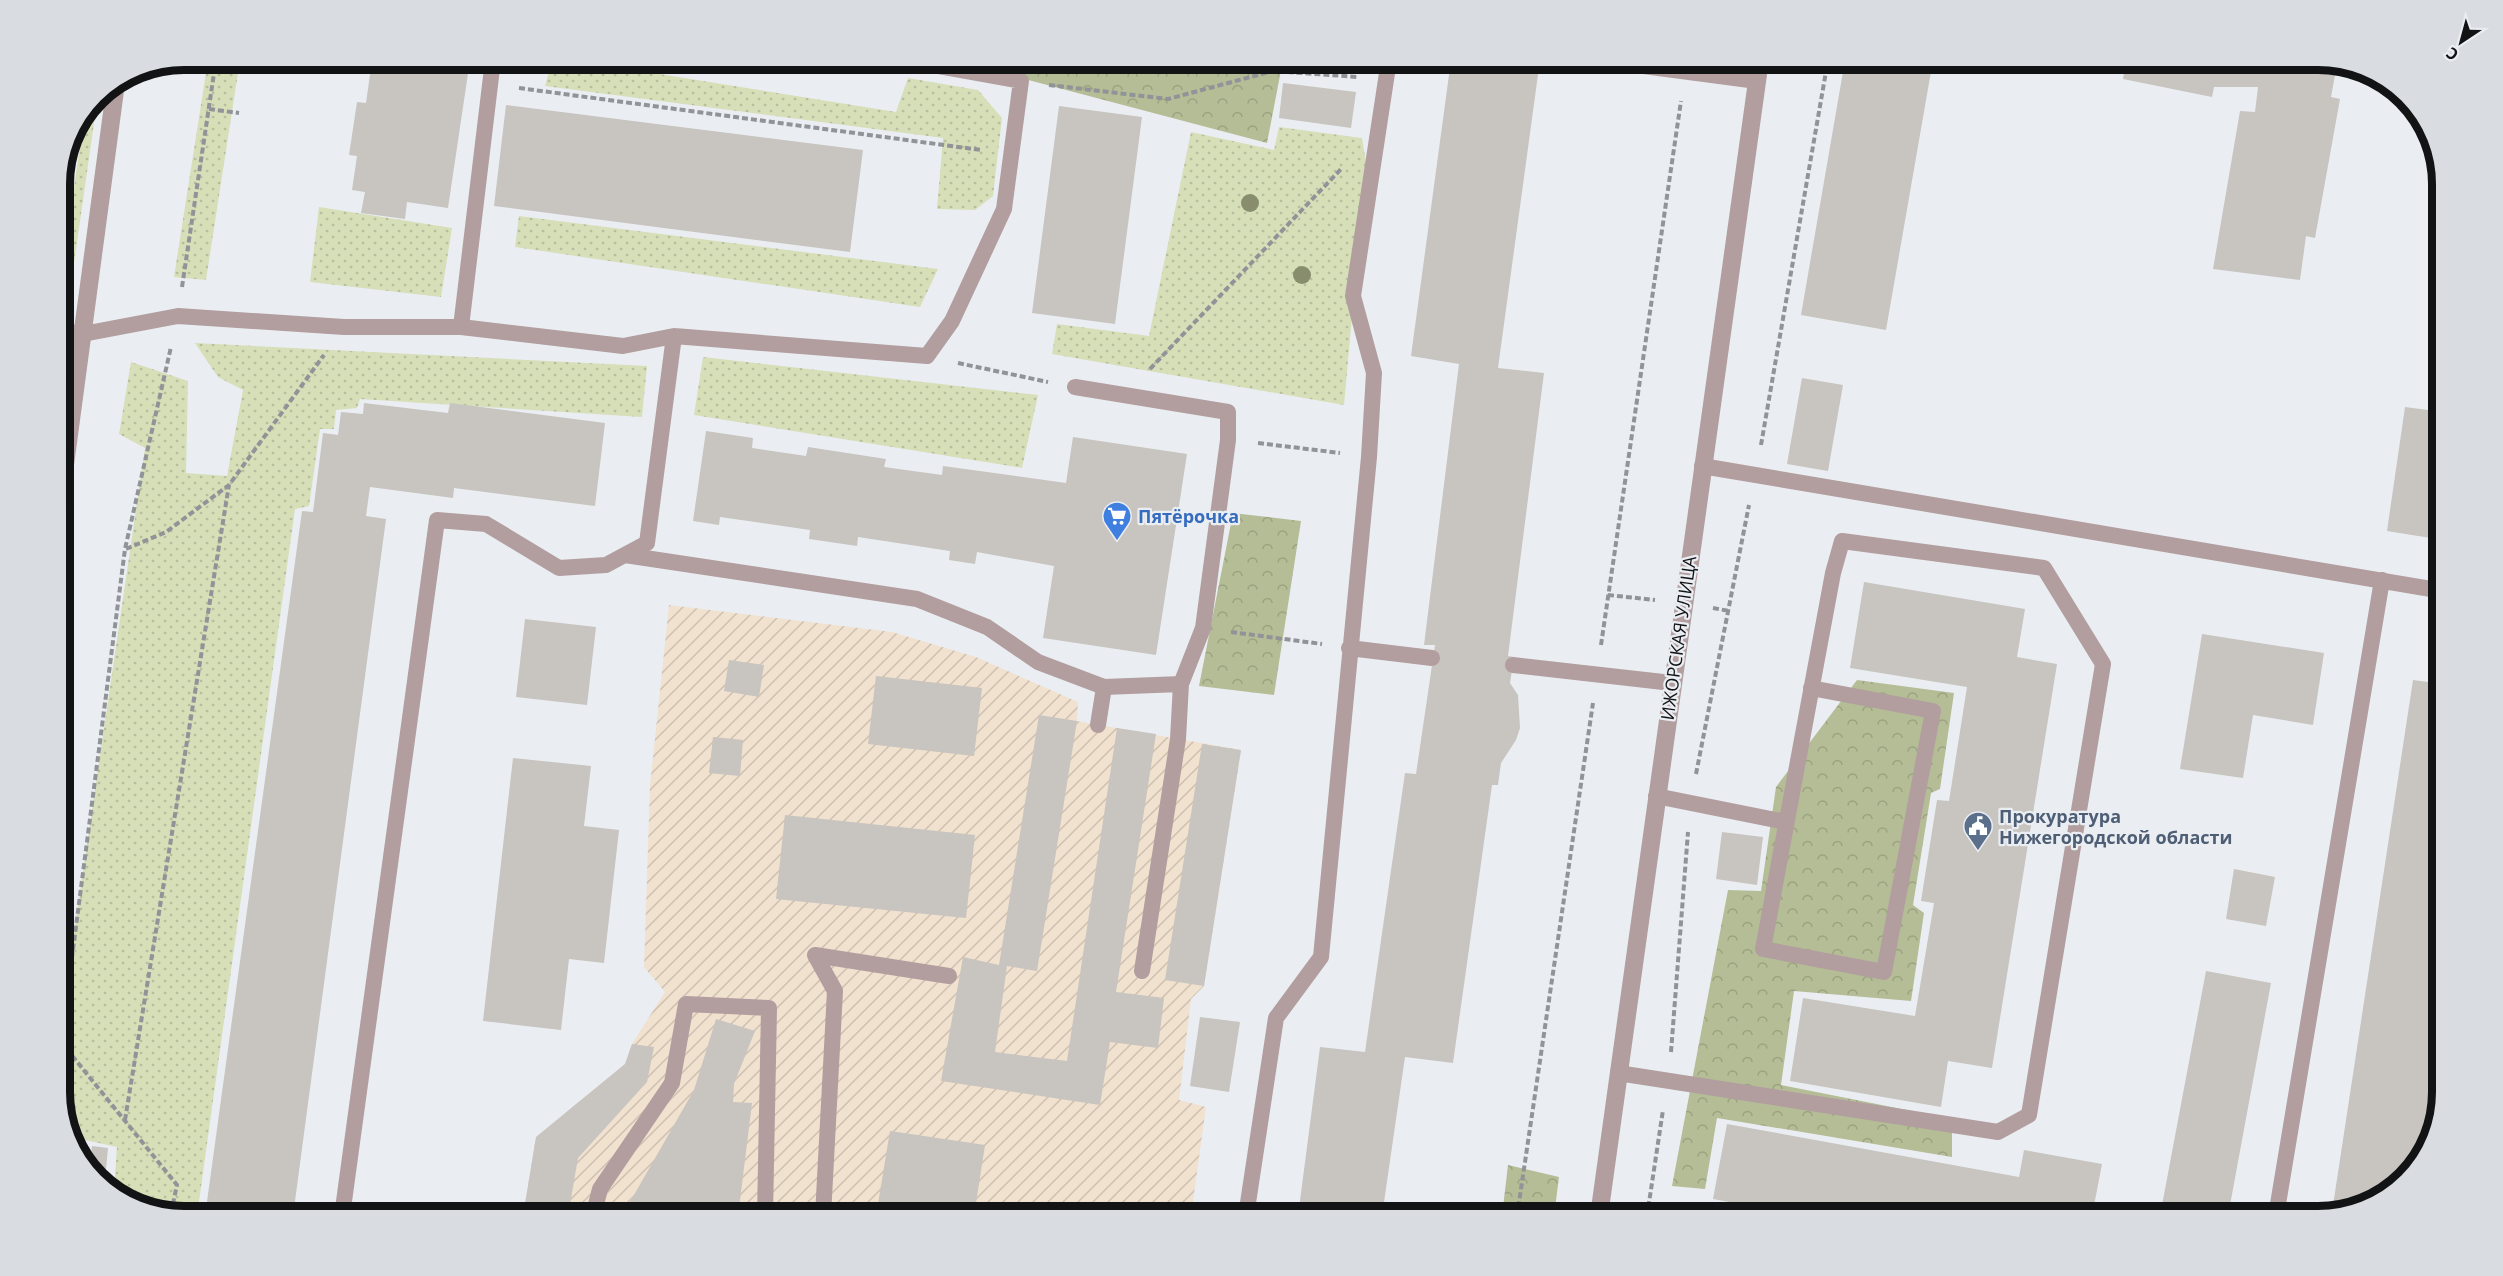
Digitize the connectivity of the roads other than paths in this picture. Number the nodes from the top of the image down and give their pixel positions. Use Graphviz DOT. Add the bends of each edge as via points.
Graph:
graph roads {
  1 [pos="1387,70"];
  2 [pos="1673,70"];
  3 [pos="1759,70"];
  4 [pos="492,71"];
  5 [pos="963,71"];
  6 [pos="1757,81"];
  7 [pos="115,94"];
  8 [pos="461,327"];
  9 [pos="71,332"];
  10 [pos="83,334"];
  11 [pos="674,336"];
  12 [pos="1075,387"];
  13 [pos="71,407"];
  14 [pos="1702,466"];
  15 [pos="625,555"];
  16 [pos="2382,580"];
  17 [pos="2432,589"];
  18 [pos="1349,648"];
  19 [pos="1432,658"];
  20 [pos="1513,665"];
  21 [pos="1672,683"];
  22 [pos="1181,684"];
  23 [pos="1104,687"];
  24 [pos="1811,688"];
  25 [pos="1098,725"];
  26 [pos="1656,796"];
  27 [pos="1786,822"];
  28 [pos="1142,971"];
  29 [pos="949,976"];
  30 [pos="1618,1073"];
  31 [pos="343,1206"];
  32 [pos="596,1206"];
  33 [pos="765,1206"];
  34 [pos="823,1206"];
  35 [pos="1248,1206"];
  36 [pos="1600,1206"];
  37 [pos="2278,1206"];
  1 -- 18 [label="lane" via="1353,296 1374,373"];
  2 -- 6 [label="lane"];
  3 -- 6 [label="street, ИЖОРСКАЯ УЛИЦА"];
  4 -- 8 [label="lane"];
  5 -- 11 [label="lane" via="1021,81 1004,208 951,321 927,356"];
  6 -- 14 [label="street, ИЖОРСКАЯ УЛИЦА"];
  7 -- 10 [label="street"];
  8 -- 10 [label="lane" via="344,327 178,316"];
  8 -- 11 [label="lane" via="623,345"];
  9 -- 10 [label="lane"];
  10 -- 13 [label="street"];
  11 -- 15 [label="lane" via="647,543"];
  12 -- 22 [label="lane" via="1228,412 1228,440 1203,628"];
  14 -- 16 [label="lane"];
  14 -- 21 [label="street, ИЖОРСКАЯ УЛИЦА"];
  15 -- 23 [label="lane" via="917,599 987,627 1038,662"];
  15 -- 31 [label="lane" via="606,565 558,568 486,524 437,520"];
  16 -- 17 [label="lane"];
  16 -- 37 [label="lane"];
  18 -- 19 [label="lane"];
  18 -- 35 [label="lane" via="1321,957 1276,1018"];
  20 -- 21 [label="lane"];
  21 -- 26 [label="street, ИЖОРСКАЯ УЛИЦА"];
  22 -- 23 [label="lane"];
  22 -- 28 [label="lane" via="1178,739"];
  23 -- 25 [label="lane"];
  24 -- 27 [label="lane"];
  24 -- 27 [label="lane" via="1933,711 1884,972 1763,949"];
  24 -- 30 [label="lane" via="1842,541 2044,568 2103,664 2029,1115 1998,1132"];
  26 -- 27 [label="lane"];
  26 -- 30 [label="street, ИЖОРСКАЯ УЛИЦА"];
  29 -- 34 [label="lane" via="815,955 834,991"];
  30 -- 36 [label="street, ИЖОРСКАЯ УЛИЦА"];
  32 -- 33 [label="lane" via="600,1189 672,1083 686,1004 769,1008"];
}
